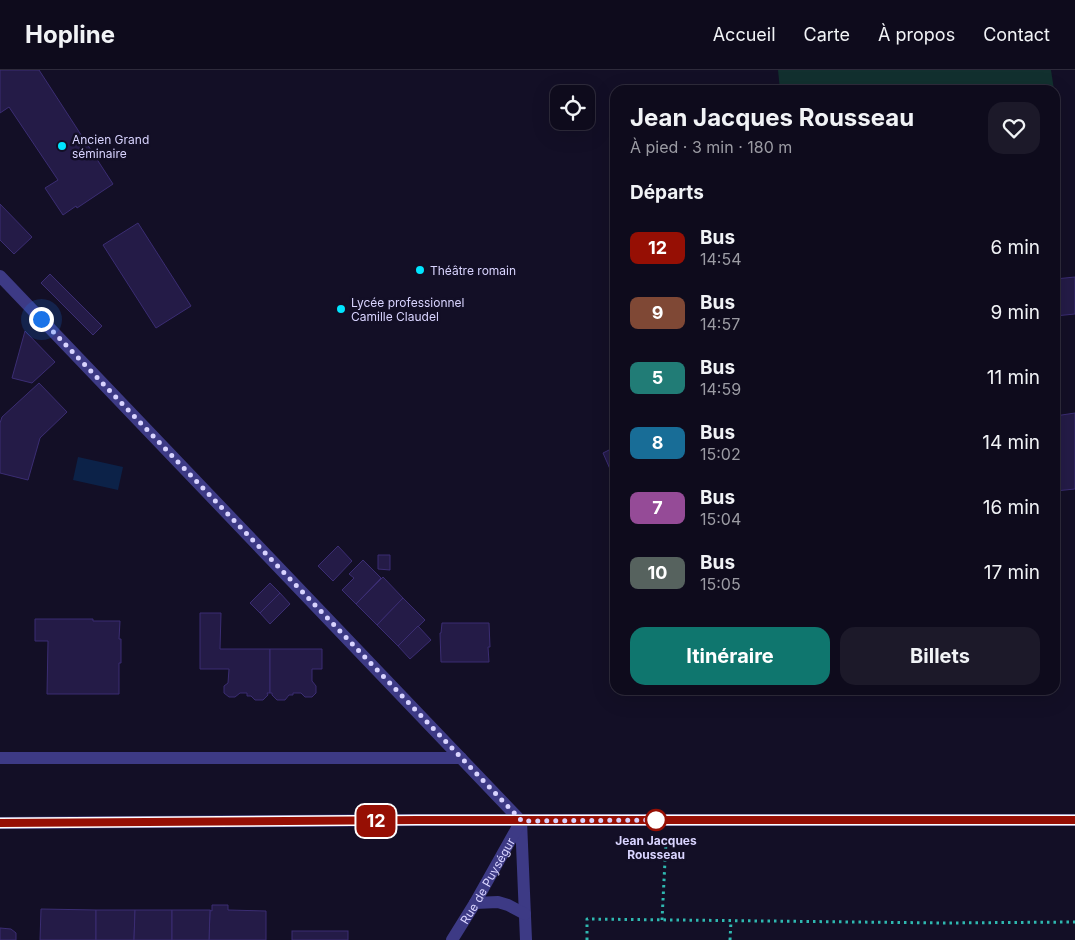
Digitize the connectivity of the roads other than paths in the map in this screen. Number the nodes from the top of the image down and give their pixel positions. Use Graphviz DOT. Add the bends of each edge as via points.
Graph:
graph roads {
  1 [pos="0,276"];
  2 [pos="0,758"];
  3 [pos="461,758"];
  4 [pos="1075,820"];
  5 [pos="522,821"];
  6 [pos="0,823"];
  7 [pos="475,904"];
  8 [pos="525,914"];
  9 [pos="452,940"];
  10 [pos="526,940"];
  1 -- 3 [label="street"];
  2 -- 3 [label="street"];
  3 -- 5 [label="street"];
  4 -- 5 [label="street"];
  5 -- 6 [label="street"];
  5 -- 7 [label="street, Rue de Puységur"];
  5 -- 8 [label="street"];
  7 -- 8 [label="street" via="498,902"];
  7 -- 9 [label="street, Rue de Puységur"];
  8 -- 10 [label="street"];
}
